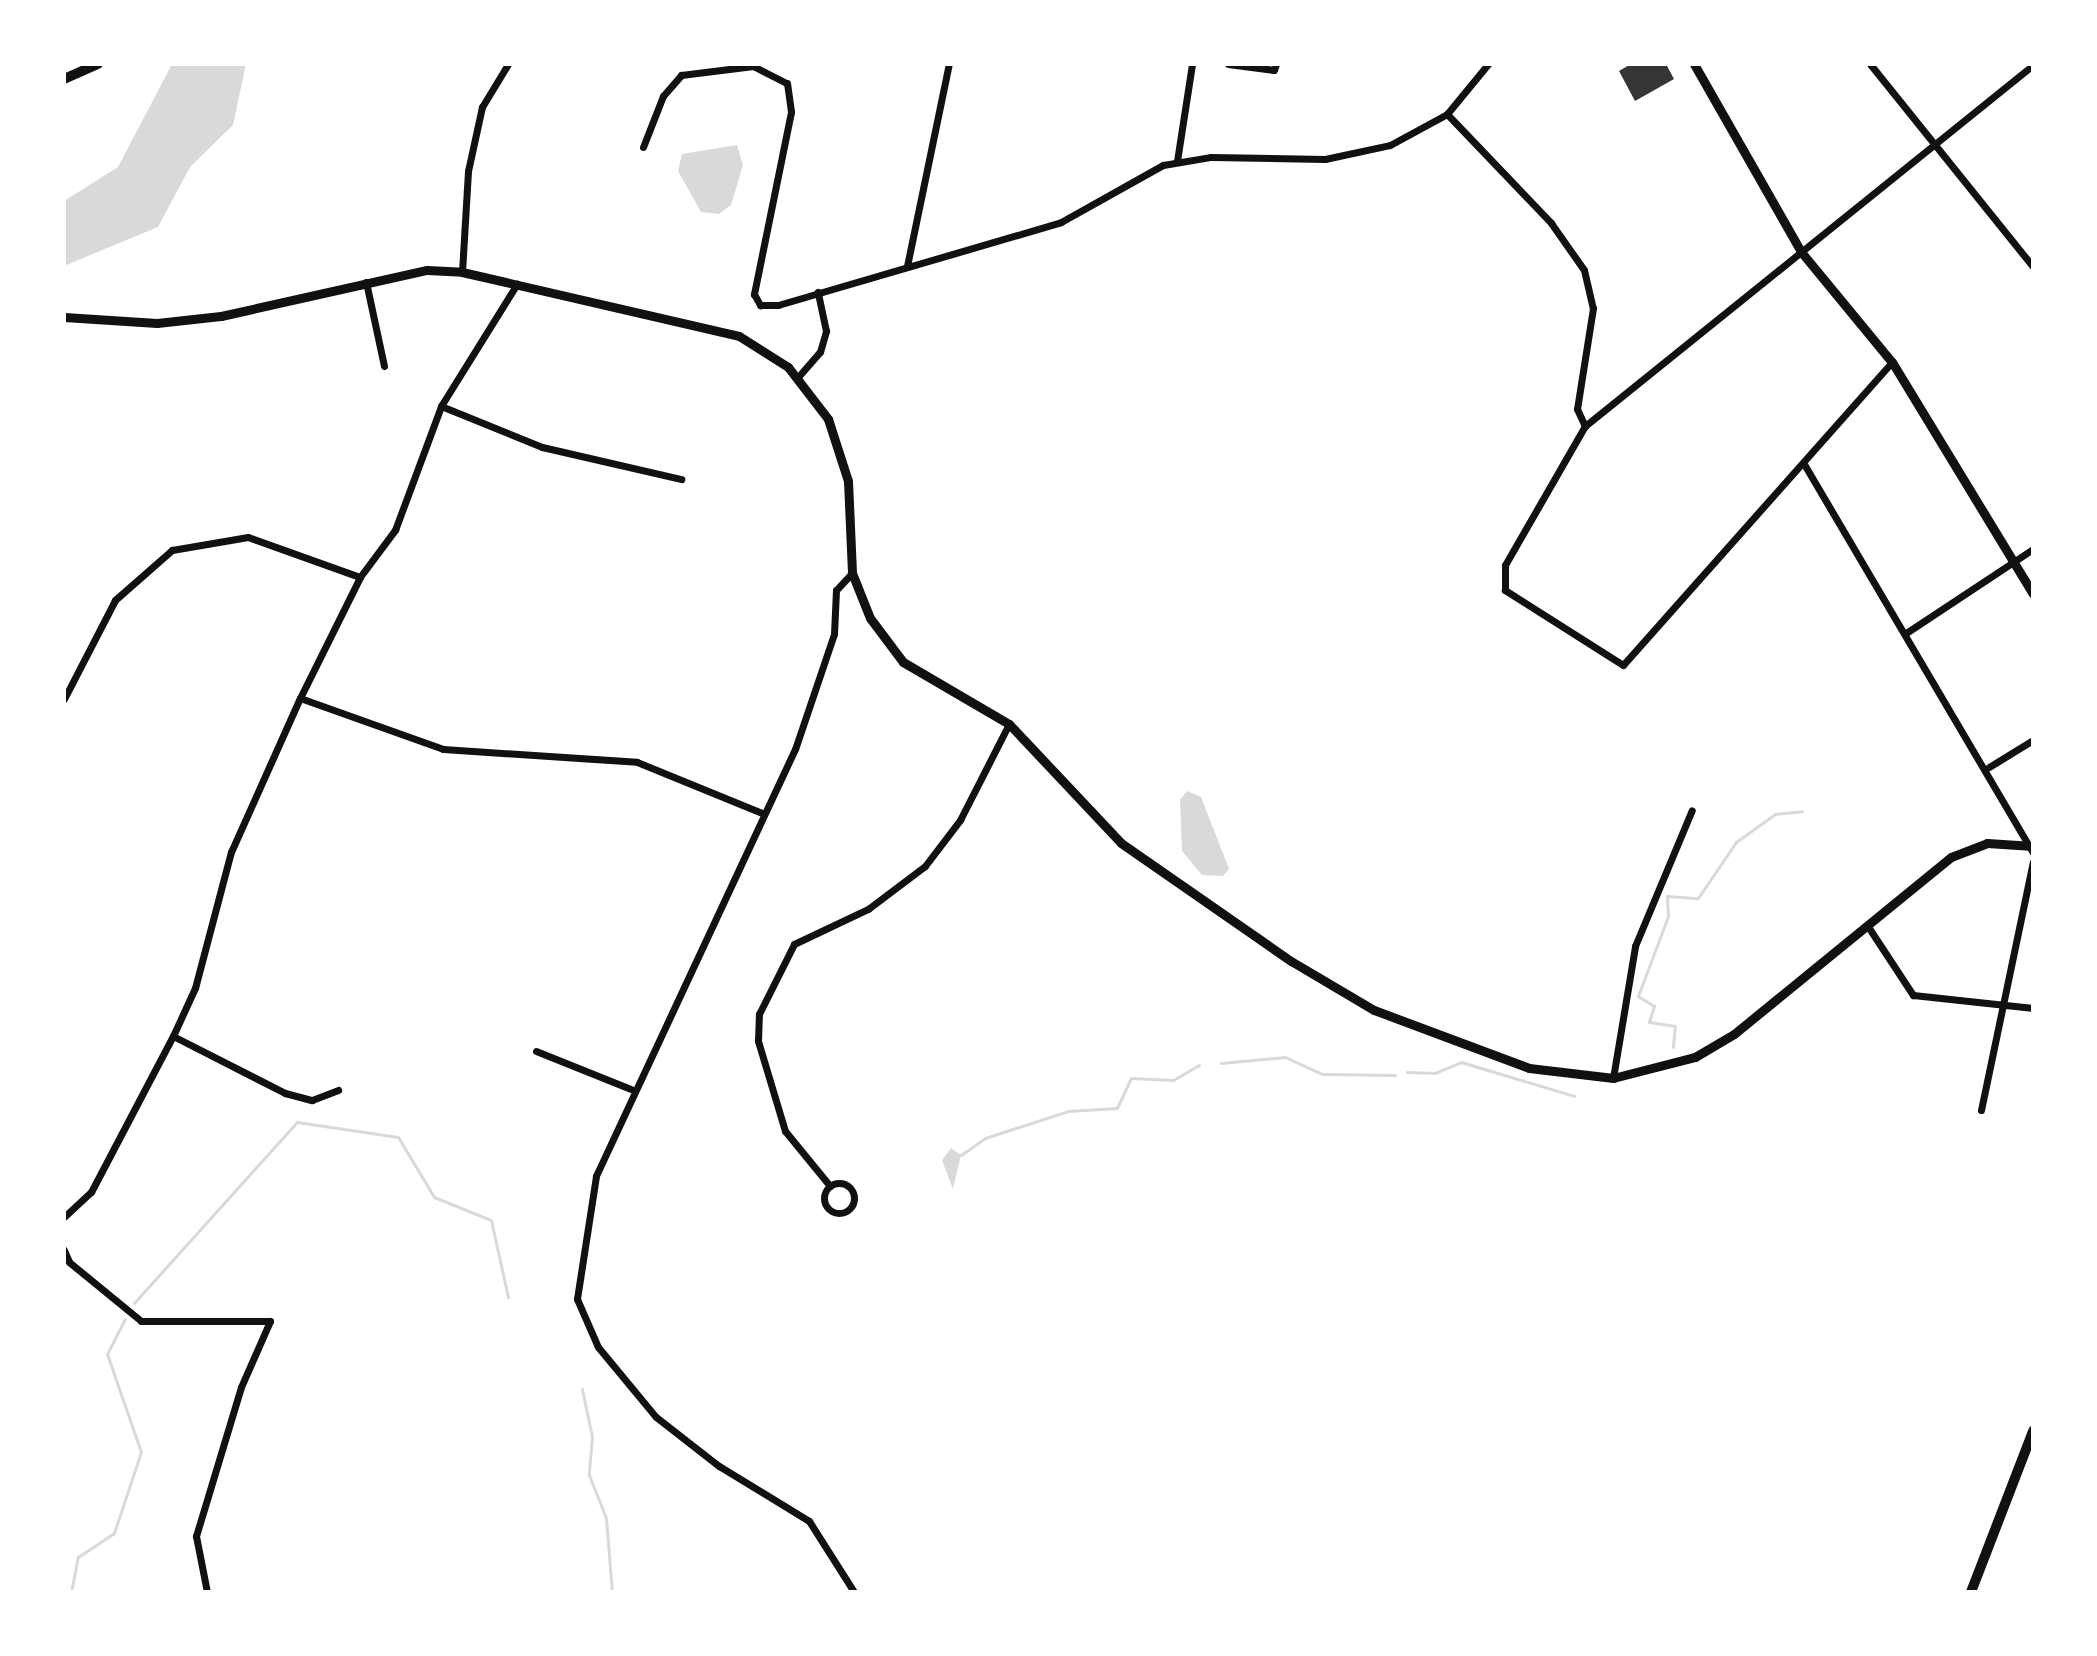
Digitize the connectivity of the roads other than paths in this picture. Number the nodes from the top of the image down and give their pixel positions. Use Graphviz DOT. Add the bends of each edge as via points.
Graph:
graph roads {
  1 [pos="98,64"];
  2 [pos="508,64"];
  3 [pos="949,64"];
  4 [pos="1192,64"];
  5 [pos="1228,64"];
  6 [pos="1488,64"];
  7 [pos="1694,64"];
  8 [pos="1870,64"];
  9 [pos="2033,65"];
  10 [pos="1275,67"];
  11 [pos="64,79"];
  12 [pos="1447,114"];
  13 [pos="1936,146"];
  14 [pos="643,147"];
  15 [pos="1177,161"];
  16 [pos="1802,253"];
  17 [pos="907,266"];
  18 [pos="2033,267"];
  19 [pos="462,272"];
  20 [pos="366,280"];
  21 [pos="517,284"];
  22 [pos="818,292"];
  23 [pos="64,317"];
  24 [pos="1892,362"];
  25 [pos="384,366"];
  26 [pos="798,377"];
  27 [pos="441,406"];
  28 [pos="1585,426"];
  29 [pos="1804,464"];
  30 [pos="681,479"];
  31 [pos="2033,549"];
  32 [pos="2016,566"];
  33 [pos="852,573"];
  34 [pos="360,577"];
  35 [pos="2033,594"];
  36 [pos="1906,633"];
  37 [pos="300,698"];
  38 [pos="64,699"];
  39 [pos="1009,724"];
  40 [pos="2033,740"];
  41 [pos="1989,767"];
  42 [pos="1692,810"];
  43 [pos="762,813"];
  44 [pos="2033,848"];
  45 [pos="2033,862"];
  46 [pos="1867,925"];
  47 [pos="2001,1001"];
  48 [pos="2033,1008"];
  49 [pos="173,1036"];
  50 [pos="536,1051"];
  51 [pos="1613,1078"];
  52 [pos="631,1089"];
  53 [pos="338,1090"];
  54 [pos="1981,1110"];
  55 [pos="830,1186"];
  56 [pos="64,1217"];
  57 [pos="64,1250"];
  58 [pos="2033,1431"];
  59 [pos="207,1592"];
  60 [pos="854,1592"];
  61 [pos="1971,1592"];
  1 -- 11 [label="main road"];
  2 -- 19 [label="street" via="482,107 468,171"];
  3 -- 17 [label="street"];
  4 -- 15 [label="street"];
  5 -- 10 [label="street"];
  6 -- 12 [label="street"];
  7 -- 16 [label="street"];
  8 -- 13 [label="street"];
  9 -- 13 [label="street"];
  12 -- 15 [label="street" via="1360,155"];
  12 -- 28 [label="street" via="1551,223 1584,270 1593,308 1577,409"];
  13 -- 16 [label="street"];
  13 -- 18 [label="street"];
  14 -- 22 [label="street" via="663,96 681,75 753,66 787,83 791,112 766,214 754,294 760,305"];
  15 -- 17 [label="street" via="1061,222"];
  16 -- 24 [label="street"];
  16 -- 28 [label="street"];
  17 -- 22 [label="street"];
  19 -- 20 [label="street"];
  19 -- 21 [label="street"];
  20 -- 23 [label="street" via="221,316 157,323"];
  20 -- 25 [label="street"];
  21 -- 26 [label="street" via="714,327 771,354"];
  21 -- 27 [label="street"];
  22 -- 26 [label="street" via="826,331"];
  24 -- 29 [label="street"];
  24 -- 32 [label="street"];
  26 -- 33 [label="street" via="840,446"];
  27 -- 30 [label="street" via="542,447"];
  27 -- 34 [label="street" via="395,530"];
  28 -- 29 [label="street" via="1503,577 1513,601 1614,664 1630,661"];
  29 -- 36 [label="street"];
  31 -- 32 [label="street"];
  32 -- 35 [label="street"];
  32 -- 36 [label="street"];
  33 -- 39 [label="street" via="870,618 903,662"];
  33 -- 43 [label="street" via="838,585 823,671"];
  34 -- 37 [label="street"];
  34 -- 38 [label="street" via="248,537 172,550 115,600"];
  36 -- 41 [label="street"];
  37 -- 43 [label="street" via="443,749 637,762"];
  37 -- 49 [label="street" via="240,828 195,988"];
  39 -- 51 [label="street" via="1121,843 1339,991 1529,1068"];
  39 -- 55 [label="street" via="960,820 925,866 868,909 794,944 759,1014 758,1041 785,1131"];
  40 -- 41 [label="street"];
  41 -- 44 [label="street"];
  42 -- 51 [label="street" via="1635,946"];
  43 -- 52 [label="street"];
  44 -- 46 [label="street" via="1962,851"];
  45 -- 47 [label="street"];
  46 -- 47 [label="street" via="1913,995"];
  46 -- 51 [label="street" via="1712,1048 1670,1067"];
  47 -- 48 [label="street"];
  47 -- 54 [label="street"];
  49 -- 53 [label="street" via="285,1093 312,1100"];
  49 -- 56 [label="street" via="91,1192"];
  50 -- 52 [label="street"];
  52 -- 60 [label="street" via="596,1176 579,1256 578,1311 656,1417 809,1521"];
  55 -- 55 [label="street" via="852,1190 846,1211 827,1208"];
  57 -- 59 [label="street" via="141,1321 270,1321 241,1387 198,1528"];
  58 -- 61 [label="main road"];
}
